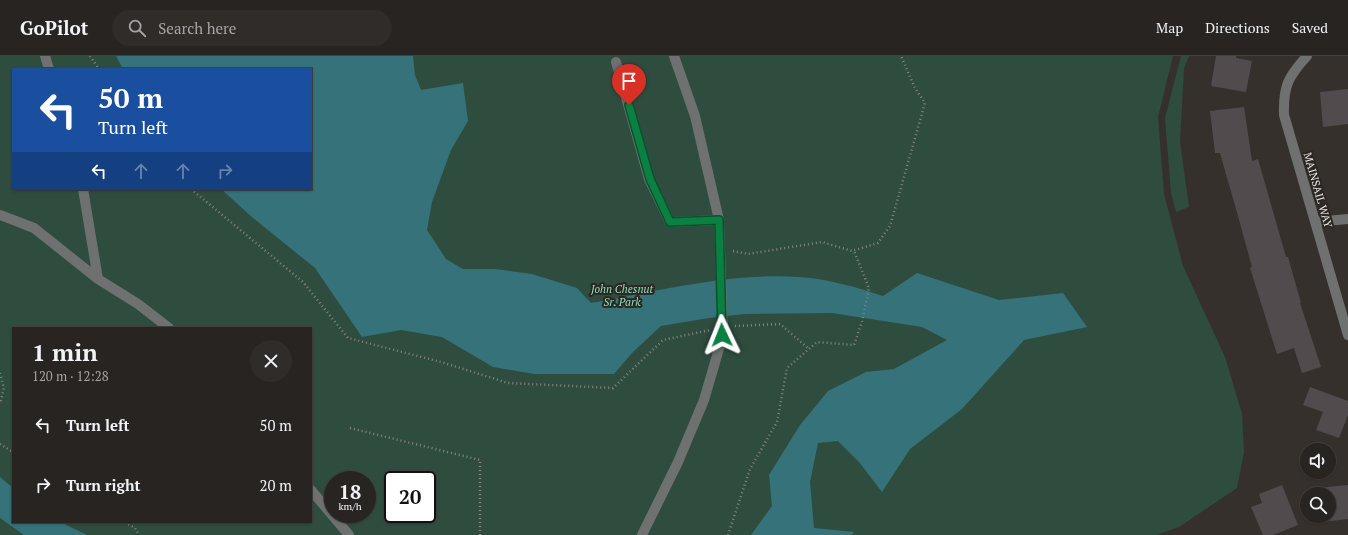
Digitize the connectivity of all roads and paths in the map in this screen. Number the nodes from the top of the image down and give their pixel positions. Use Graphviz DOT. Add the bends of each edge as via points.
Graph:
graph roads {
  1 [pos="44,56"];
  2 [pos="90,56"];
  3 [pos="674,56"];
  4 [pos="901,56"];
  5 [pos="1307,56"];
  6 [pos="616,62"];
  7 [pos="49,68"];
  8 [pos="98,68"];
  9 [pos="83,190"];
  10 [pos="192,190"];
  11 [pos="0,215"];
  12 [pos="1348,219"];
  13 [pos="719,220"];
  14 [pos="1315,222"];
  15 [pos="720,238"];
  16 [pos="854,251"];
  17 [pos="98,279"];
  18 [pos="722,324"];
  19 [pos="168,327"];
  20 [pos="1348,335"];
  21 [pos="809,349"];
  22 [pos="0,373"];
  23 [pos="0,404"];
  24 [pos="350,428"];
  25 [pos="0,444"];
  26 [pos="12,451"];
  27 [pos="312,491"];
  28 [pos="127,523"];
  29 [pos="139,535"];
  30 [pos="349,535"];
  31 [pos="480,535"];
  32 [pos="642,535"];
  33 [pos="728,535"];
  1 -- 7 [label="street"];
  2 -- 8 [label="path"];
  3 -- 13 [label="street" via="694,116"];
  4 -- 16 [label="path" via="915,88 926,103 890,226 878,244"];
  5 -- 14 [label="street, MAINSAIL WAY" via="1291,73 1283,95 1284,115"];
  6 -- 13 [label="street" via="650,179 670,222"];
  9 -- 17 [label="street"];
  10 -- 18 [label="path" via="303,282 348,338 441,362 508,383 613,388 663,340"];
  11 -- 17 [label="street" via="34,228"];
  12 -- 14 [label="street"];
  13 -- 15 [label="street"];
  14 -- 20 [label="street, MAINSAIL WAY"];
  15 -- 16 [label="path" via="733,251 748,254 822,242"];
  15 -- 18 [label="street"];
  16 -- 21 [label="path" via="869,288 854,345 817,342"];
  17 -- 19 [label="street" via="138,304"];
  18 -- 21 [label="path" via="780,324"];
  18 -- 32 [label="street" via="722,335 704,400 678,462"];
  21 -- 33 [label="path" via="787,368 777,422 750,469"];
  22 -- 23 [label="path" via="4,388"];
  24 -- 31 [label="path" via="480,460"];
  25 -- 26 [label="path"];
  27 -- 30 [label="street"];
  28 -- 29 [label="path" via="135,528"];
}
